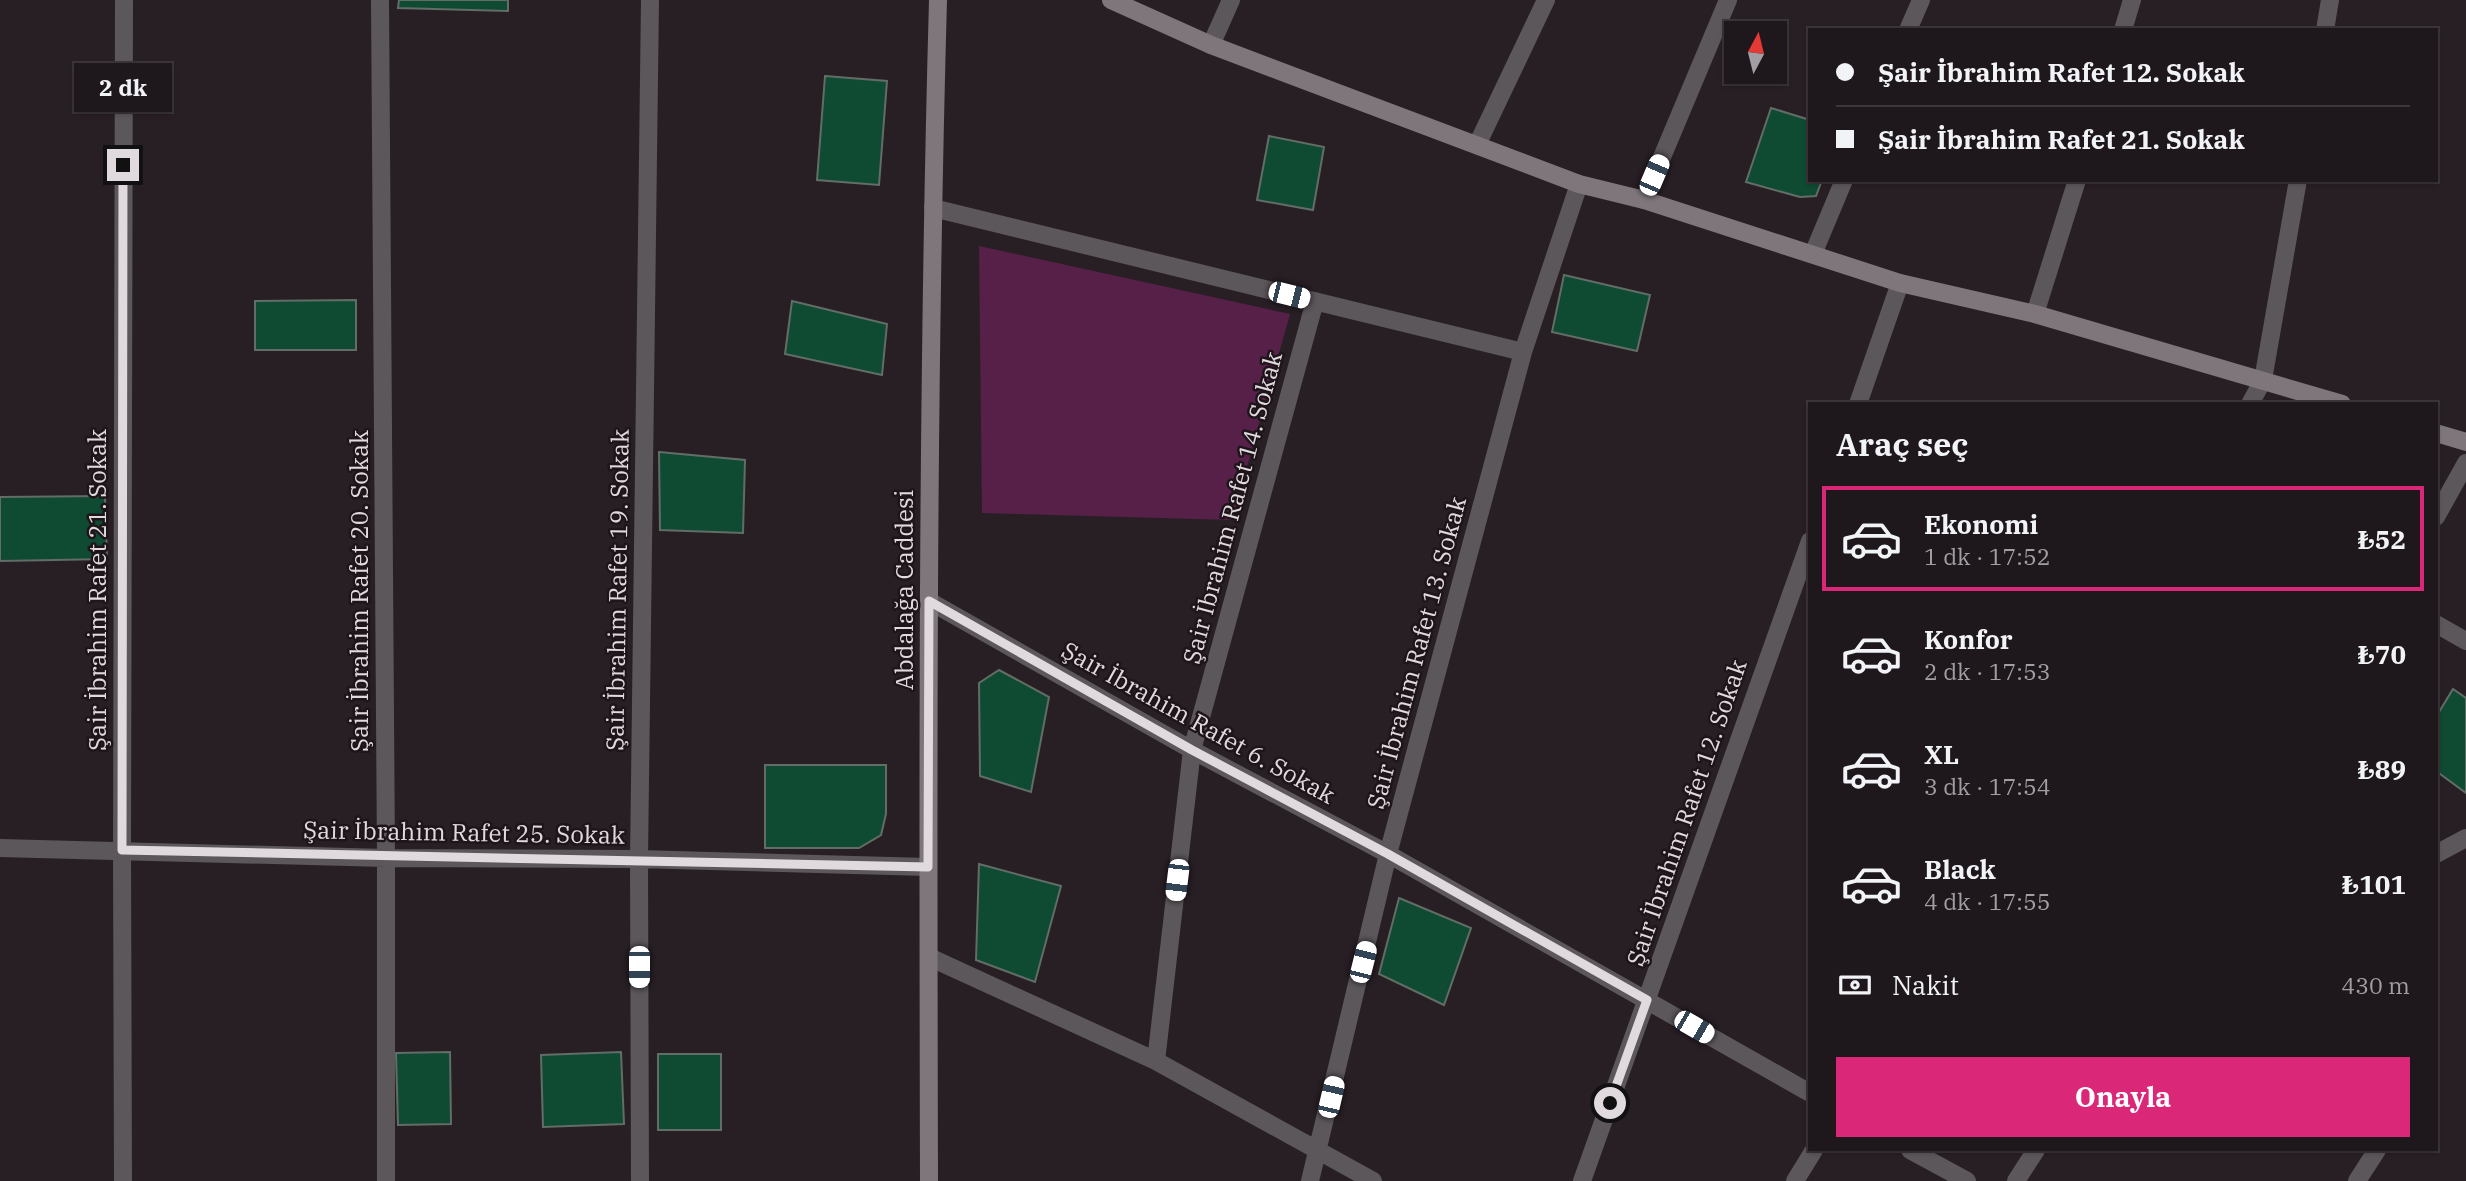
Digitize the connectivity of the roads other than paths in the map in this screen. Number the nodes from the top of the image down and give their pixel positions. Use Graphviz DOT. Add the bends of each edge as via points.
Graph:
graph roads {
  1 [pos="124,0"];
  2 [pos="380,0"];
  3 [pos="650,0"];
  4 [pos="938,0"];
  5 [pos="1111,0"];
  6 [pos="1231,0"];
  7 [pos="1546,0"];
  8 [pos="1728,0"];
  9 [pos="1921,0"];
  10 [pos="2132,0"];
  11 [pos="2330,0"];
  12 [pos="1909,28"];
  13 [pos="2124,28"];
  14 [pos="2325,28"];
  15 [pos="1211,45"];
  16 [pos="1477,145"];
  17 [pos="1843,182"];
  18 [pos="2076,182"];
  19 [pos="2298,182"];
  20 [pos="1579,184"];
  21 [pos="1644,200"];
  22 [pos="933,208"];
  23 [pos="1813,254"];
  24 [pos="1900,283"];
  25 [pos="1315,301"];
  26 [pos="2035,314"];
  27 [pos="1523,352"];
  28 [pos="2263,380"];
  29 [pos="1859,402"];
  30 [pos="2251,402"];
  31 [pos="2335,402"];
  32 [pos="2438,434"];
  33 [pos="2466,442"];
  34 [pos="2466,463"];
  35 [pos="2438,513"];
  36 [pos="1808,547"];
  37 [pos="929,601"];
  38 [pos="2438,625"];
  39 [pos="2466,641"];
  40 [pos="1192,750"];
  41 [pos="2466,838"];
  42 [pos="0,848"];
  43 [pos="122,850"];
  44 [pos="2438,853"];
  45 [pos="1388,854"];
  46 [pos="386,858"];
  47 [pos="639,859"];
  48 [pos="928,867"];
  49 [pos="929,957"];
  50 [pos="1647,1000"];
  51 [pos="1156,1061"];
  52 [pos="1808,1092"];
  53 [pos="1318,1151"];
  54 [pos="1813,1151"];
  55 [pos="1912,1151"];
  56 [pos="2035,1151"];
  57 [pos="2376,1151"];
  58 [pos="123,1181"];
  59 [pos="386,1181"];
  60 [pos="640,1181"];
  61 [pos="929,1181"];
  62 [pos="1310,1181"];
  63 [pos="1373,1181"];
  64 [pos="1582,1181"];
  65 [pos="1795,1181"];
  66 [pos="1967,1181"];
  67 [pos="2016,1181"];
  68 [pos="2357,1181"];
  1 -- 43 [label="street, Şair İbrahim Rafet 21. Sokak"];
  2 -- 46 [label="street, Şair İbrahim Rafet 20. Sokak"];
  3 -- 47 [label="street, Şair İbrahim Rafet 19. Sokak"];
  4 -- 22 [label="street, Abdalağa Caddesi"];
  5 -- 15 [label="street"];
  6 -- 15 [label="street"];
  7 -- 16 [label="street"];
  8 -- 21 [label="street"];
  9 -- 12 [label="street"];
  10 -- 13 [label="street"];
  11 -- 14 [label="street"];
  15 -- 16 [label="street"];
  16 -- 20 [label="street"];
  17 -- 23 [label="street"];
  18 -- 26 [label="street"];
  19 -- 28 [label="street"];
  20 -- 21 [label="street"];
  20 -- 27 [label="street, Şair İbrahim Rafet 13. Sokak"];
  21 -- 23 [label="street"];
  22 -- 25 [label="street"];
  22 -- 37 [label="street, Abdalağa Caddesi"];
  23 -- 24 [label="street"];
  24 -- 26 [label="street"];
  24 -- 29 [label="street"];
  25 -- 27 [label="street"];
  25 -- 40 [label="street, Şair İbrahim Rafet 14. Sokak"];
  26 -- 28 [label="street"];
  27 -- 45 [label="street, Şair İbrahim Rafet 13. Sokak"];
  28 -- 30 [label="street"];
  28 -- 31 [label="street"];
  32 -- 33 [label="street"];
  34 -- 35 [label="street"];
  36 -- 50 [label="street, Şair İbrahim Rafet 12. Sokak"];
  37 -- 40 [label="street, Şair İbrahim Rafet 6. Sokak"];
  37 -- 48 [label="street, Abdalağa Caddesi"];
  38 -- 39 [label="street"];
  40 -- 45 [label="street, Şair İbrahim Rafet 6. Sokak"];
  40 -- 51 [label="street, Şair İbrahim Rafet 14. Sokak"];
  41 -- 44 [label="street"];
  42 -- 43 [label="street, Şair İbrahim Rafet 25. Sokak"];
  43 -- 46 [label="street, Şair İbrahim Rafet 25. Sokak"];
  43 -- 58 [label="street, Şair İbrahim Rafet 21. Sokak"];
  45 -- 50 [label="street, Şair İbrahim Rafet 6. Sokak"];
  45 -- 53 [label="street, Şair İbrahim Rafet 13. Sokak"];
  46 -- 47 [label="street, Şair İbrahim Rafet 25. Sokak"];
  46 -- 59 [label="street, Şair İbrahim Rafet 20. Sokak"];
  47 -- 48 [label="street, Şair İbrahim Rafet 25. Sokak"];
  47 -- 60 [label="street, Şair İbrahim Rafet 19. Sokak"];
  48 -- 49 [label="street, Abdalağa Caddesi"];
  49 -- 51 [label="street"];
  49 -- 61 [label="street, Abdalağa Caddesi"];
  50 -- 52 [label="street, Şair İbrahim Rafet 6. Sokak"];
  50 -- 64 [label="street, Şair İbrahim Rafet 12. Sokak"];
  51 -- 53 [label="street"];
  53 -- 62 [label="street, Şair İbrahim Rafet 13. Sokak"];
  53 -- 63 [label="street"];
  54 -- 65 [label="street"];
  55 -- 66 [label="street"];
  56 -- 67 [label="street"];
  57 -- 68 [label="street"];
}
